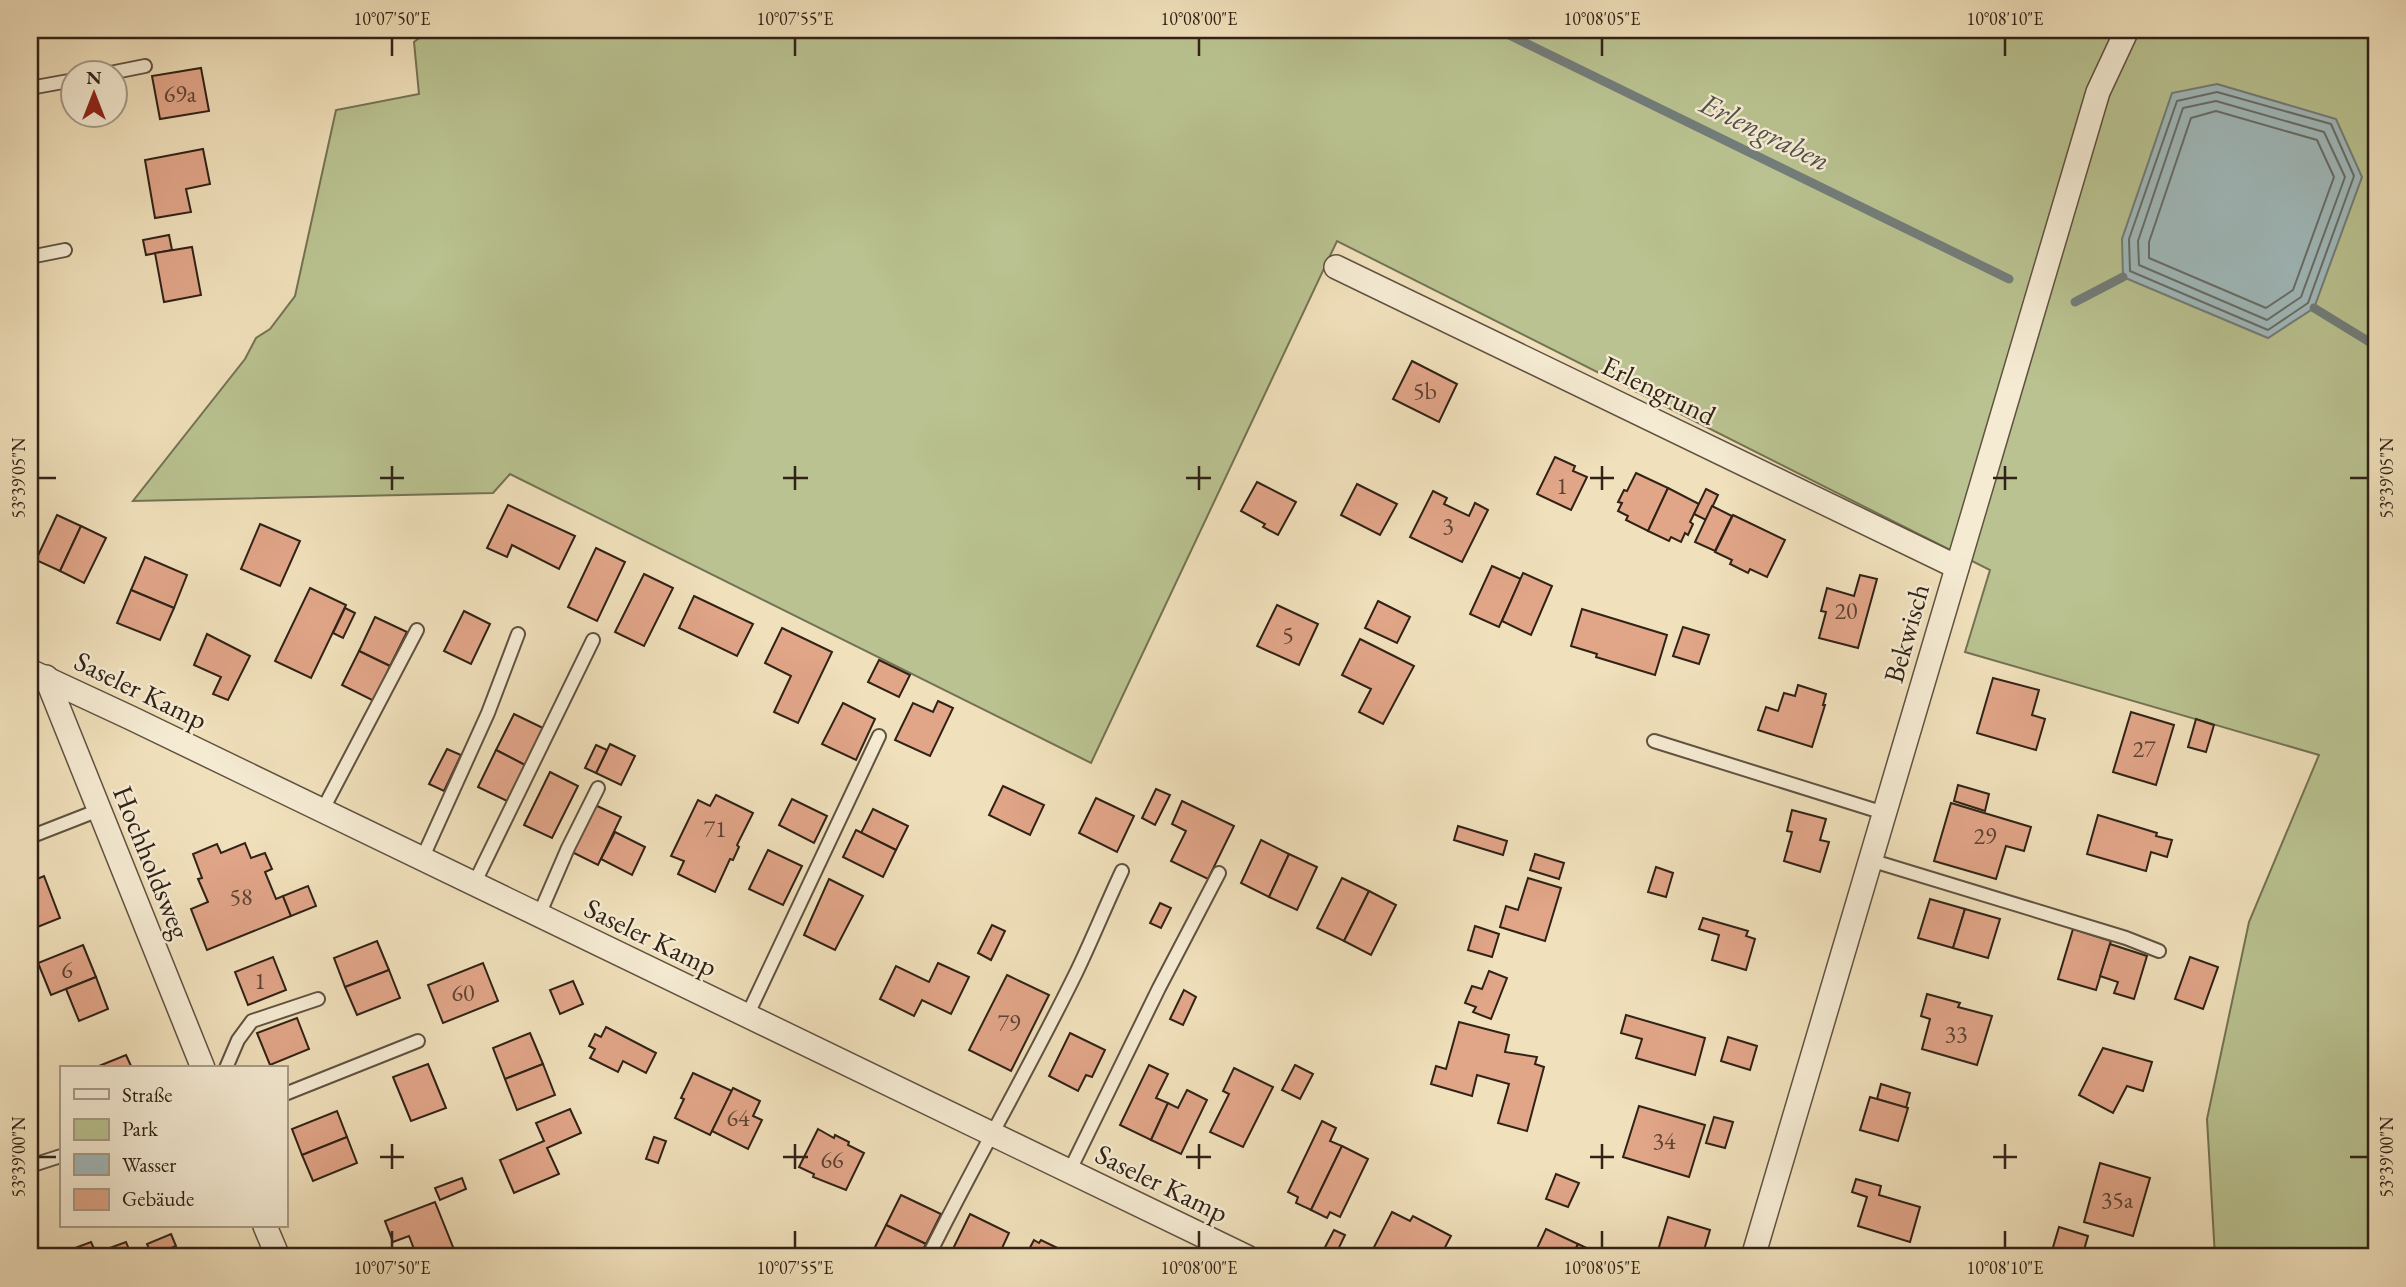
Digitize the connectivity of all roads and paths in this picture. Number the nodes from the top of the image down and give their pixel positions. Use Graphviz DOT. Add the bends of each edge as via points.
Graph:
graph roads {
  1 [pos="2127,30"];
  2 [pos="145,66"];
  3 [pos="130,69"];
  4 [pos="60,83"];
  5 [pos="30,88"];
  6 [pos="65,250"];
  7 [pos="30,257"];
  8 [pos="1336,267"];
  9 [pos="1957,567"];
  10 [pos="417,630"];
  11 [pos="518,634"];
  12 [pos="593,639"];
  13 [pos="38,674"];
  14 [pos="879,736"];
  15 [pos="1654,741"];
  16 [pos="598,788"];
  17 [pos="99,810"];
  18 [pos="323,811"];
  19 [pos="1884,813"];
  20 [pos="30,833"];
  21 [pos="422,859"];
  22 [pos="1870,860"];
  23 [pos="1122,871"];
  24 [pos="1219,873"];
  25 [pos="474,884"];
  26 [pos="539,915"];
  27 [pos="2159,951"];
  28 [pos="317,999"];
  29 [pos="747,1016"];
  30 [pos="418,1041"];
  31 [pos="201,1066"];
  32 [pos="227,1066"];
  33 [pos="287,1093"];
  34 [pos="992,1134"];
  35 [pos="60,1156"];
  36 [pos="30,1166"];
  37 [pos="1069,1172"];
  38 [pos="266,1228"];
  39 [pos="278,1257"];
  40 [pos="928,1257"];
  41 [pos="1247,1257"];
  42 [pos="1753,1257"];
  1 -- 9 [label="street, Bekwisch" via="2098,92"];
  2 -- 3 [label="lane"];
  4 -- 5 [label="lane"];
  6 -- 7 [label="lane"];
  8 -- 9 [label="street, Erlengrund"];
  9 -- 19 [label="street, Bekwisch"];
  10 -- 18 [label="lane"];
  11 -- 21 [label="lane"];
  12 -- 25 [label="lane"];
  13 -- 17 [label="street, Hochholdsweg"];
  13 -- 18 [label="street, Saseler Kamp"];
  14 -- 29 [label="lane"];
  15 -- 19 [label="lane"];
  16 -- 26 [label="lane"];
  17 -- 20 [label="lane"];
  17 -- 31 [label="street, Hochholdsweg"];
  18 -- 21 [label="street, Saseler Kamp"];
  19 -- 22 [label="street, Bekwisch"];
  21 -- 25 [label="street, Saseler Kamp"];
  22 -- 27 [label="lane"];
  22 -- 42 [label="street, Bekwisch"];
  23 -- 34 [label="lane" via="1076,972"];
  24 -- 37 [label="lane"];
  25 -- 26 [label="street, Saseler Kamp"];
  26 -- 29 [label="street, Saseler Kamp"];
  28 -- 32 [label="lane" via="252,1021"];
  29 -- 34 [label="street, Saseler Kamp"];
  30 -- 33 [label="lane"];
  34 -- 37 [label="street, Saseler Kamp"];
  34 -- 40 [label="lane"];
  35 -- 36 [label="lane"];
  37 -- 41 [label="street, Saseler Kamp"];
  38 -- 39 [label="street"];
}
